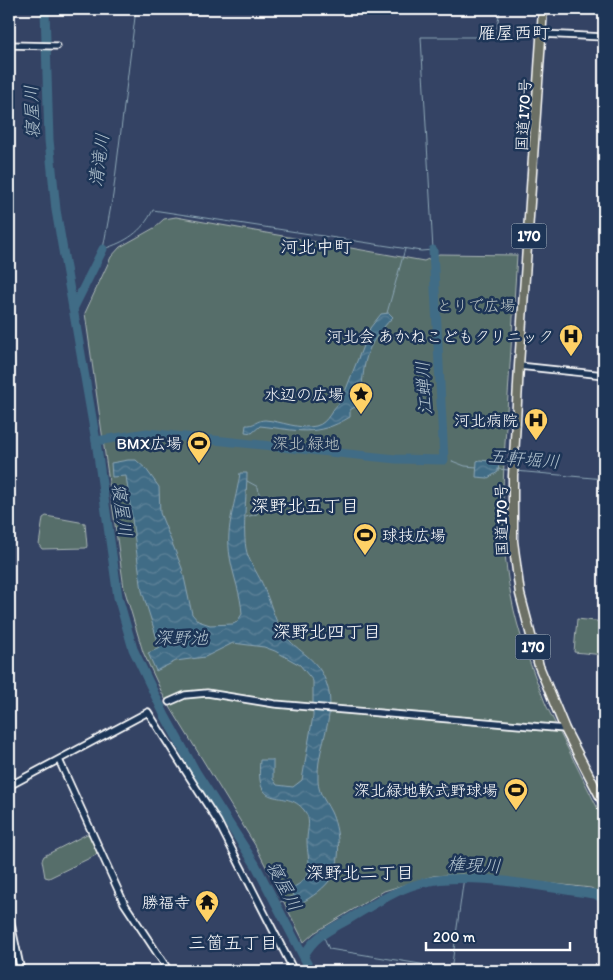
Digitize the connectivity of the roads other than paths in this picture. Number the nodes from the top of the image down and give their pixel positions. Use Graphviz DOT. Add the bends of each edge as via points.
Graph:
graph roads {
  1 [pos="543,9"];
  2 [pos="542,34"];
  3 [pos="604,37"];
  4 [pos="9,45"];
  5 [pos="56,46"];
  6 [pos="519,366"];
  7 [pos="604,375"];
  8 [pos="169,702"];
  9 [pos="565,729"];
  10 [pos="59,760"];
  11 [pos="9,786"];
  12 [pos="604,804"];
  13 [pos="9,914"];
  14 [pos="21,971"];
  15 [pos="169,971"];
  16 [pos="294,971"];
  1 -- 2 [label="highway, 国道170号 / 170"];
  2 -- 3 [label="street"];
  2 -- 6 [label="highway, 国道170号 / 170"];
  4 -- 5 [label="street"];
  6 -- 7 [label="street"];
  6 -- 9 [label="highway, 国道170号 / 170" via="513,540 520,594 539,666"];
  8 -- 9 [label="street" via="185,695 207,693 275,704"];
  9 -- 12 [label="highway, 国道170号 / 170"];
  10 -- 11 [label="street"];
  10 -- 15 [label="street" via="124,903"];
  10 -- 16 [label="street" via="148,712 218,822"];
  13 -- 14 [label="street"];
}
